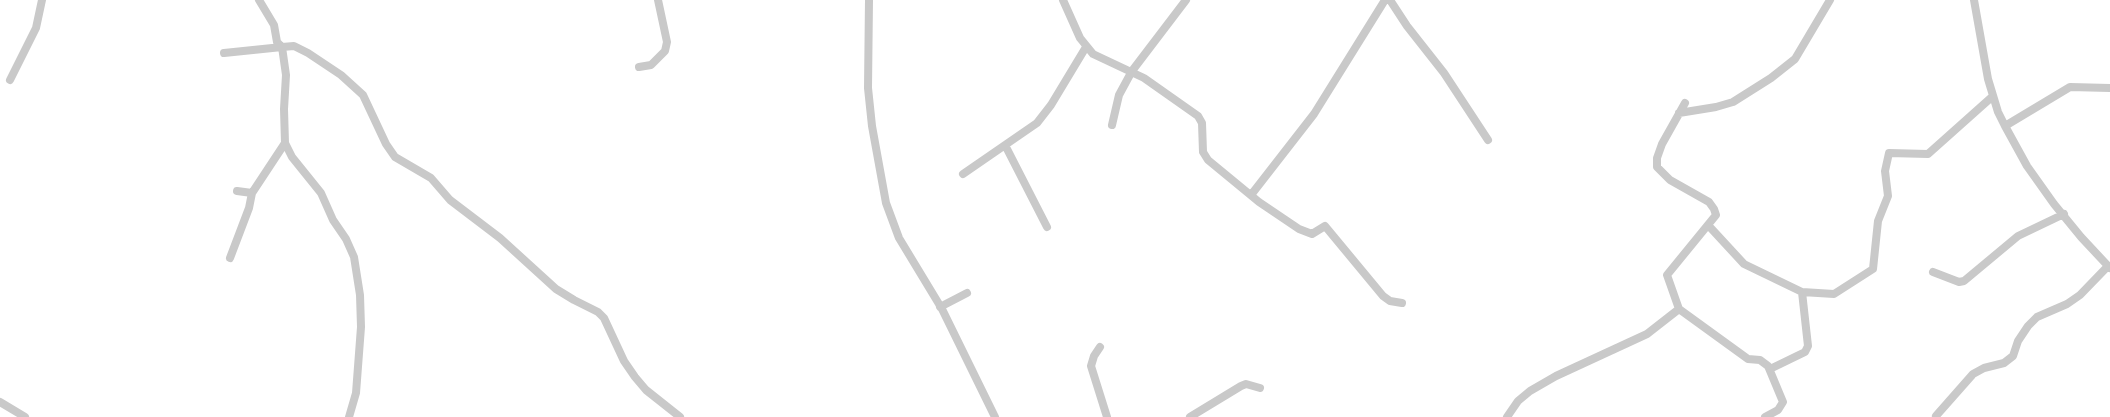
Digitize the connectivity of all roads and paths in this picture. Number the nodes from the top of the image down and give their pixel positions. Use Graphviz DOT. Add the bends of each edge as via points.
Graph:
graph roads {
  1 [pos="42,0"];
  2 [pos="259,0"];
  3 [pos="658,0"];
  4 [pos="869,0"];
  5 [pos="1063,0"];
  6 [pos="1186,0"];
  7 [pos="1385,0"];
  8 [pos="1390,0"];
  9 [pos="1830,0"];
  10 [pos="1974,0"];
  11 [pos="282,47"];
  12 [pos="1086,47"];
  13 [pos="224,53"];
  14 [pos="639,67"];
  15 [pos="1132,71"];
  16 [pos="10,80"];
  17 [pos="2110,88"];
  18 [pos="1993,96"];
  19 [pos="1685,104"];
  20 [pos="1679,113"];
  21 [pos="1112,126"];
  22 [pos="2005,126"];
  23 [pos="1488,140"];
  24 [pos="285,142"];
  25 [pos="1005,145"];
  26 [pos="963,174"];
  27 [pos="237,191"];
  28 [pos="252,194"];
  29 [pos="1251,195"];
  30 [pos="2064,214"];
  31 [pos="1708,225"];
  32 [pos="1047,226"];
  33 [pos="230,258"];
  34 [pos="2109,267"];
  35 [pos="1933,272"];
  36 [pos="1802,292"];
  37 [pos="967,293"];
  38 [pos="1402,303"];
  39 [pos="940,307"];
  40 [pos="1678,309"];
  41 [pos="1100,347"];
  42 [pos="1770,369"];
  43 [pos="1260,388"];
  44 [pos="0,402"];
  45 [pos="1936,416"];
  46 [pos="25,417"];
  47 [pos="349,417"];
  48 [pos="680,417"];
  49 [pos="995,417"];
  50 [pos="1107,417"];
  51 [pos="1190,417"];
  52 [pos="1507,417"];
  53 [pos="1765,417"];
  1 -- 16 [label="street" via="36,28"];
  2 -- 11 [label="street" via="274,25 278,42"];
  3 -- 14 [label="street" via="667,42 665,50 651,65"];
  4 -- 39 [label="street" via="868,88 886,202 899,238"];
  5 -- 12 [label="street"];
  6 -- 15 [label="street"];
  7 -- 29 [label="street" via="1314,114"];
  8 -- 23 [label="street" via="1444,73"];
  9 -- 20 [label="street" via="1795,59 1772,78 1733,102"];
  10 -- 18 [label="street"];
  11 -- 13 [label="street"];
  11 -- 24 [label="street" via="286,75"];
  11 -- 48 [label="street" via="294,46 341,74 363,96 395,157 431,178 450,200 500,238 556,289 598,312 604,318 624,361 635,377 646,390"];
  12 -- 15 [label="street" via="1093,54 1115,66"];
  12 -- 25 [label="street" via="1051,105 1037,123"];
  15 -- 21 [label="street" via="1119,95"];
  15 -- 29 [label="street" via="1198,116 1202,123 1203,152 1208,160"];
  17 -- 22 [label="street" via="2070,87"];
  18 -- 22 [label="street"];
  18 -- 36 [label="street" via="1928,154 1889,153 1885,170 1888,196 1878,222 1873,269 1834,294"];
  19 -- 20 [label="street"];
  20 -- 31 [label="street" via="1662,144 1657,167 1670,180 1709,202 1716,216"];
  22 -- 30 [label="street" via="2027,166"];
  24 -- 28 [label="street"];
  24 -- 47 [label="street" via="292,157 328,204 333,220 354,257 360,295 361,326 356,393"];
  25 -- 26 [label="street"];
  25 -- 32 [label="street"];
  27 -- 28 [label="street"];
  28 -- 33 [label="street"];
  29 -- 38 [label="street" via="1299,229 1312,234 1325,226 1383,296 1390,301"];
  30 -- 34 [label="street"];
  30 -- 35 [label="street" via="2018,236 1964,281 1959,282"];
  31 -- 36 [label="street" via="1744,264"];
  31 -- 40 [label="street" via="1667,275"];
  34 -- 45 [label="street" via="2080,295 2038,317 2018,341 2013,356 2004,363 1973,374"];
  36 -- 42 [label="street" via="1808,346 1804,352"];
  37 -- 39 [label="street"];
  39 -- 49 [label="street"];
  40 -- 42 [label="street" via="1748,359 1760,360"];
  40 -- 52 [label="street" via="1647,334 1556,376 1530,391 1518,401"];
  41 -- 50 [label="street" via="1091,366"];
  42 -- 53 [label="street" via="1783,402 1778,410"];
  43 -- 51 [label="street" via="1246,384 1241,386"];
  44 -- 46 [label="street"];
}
